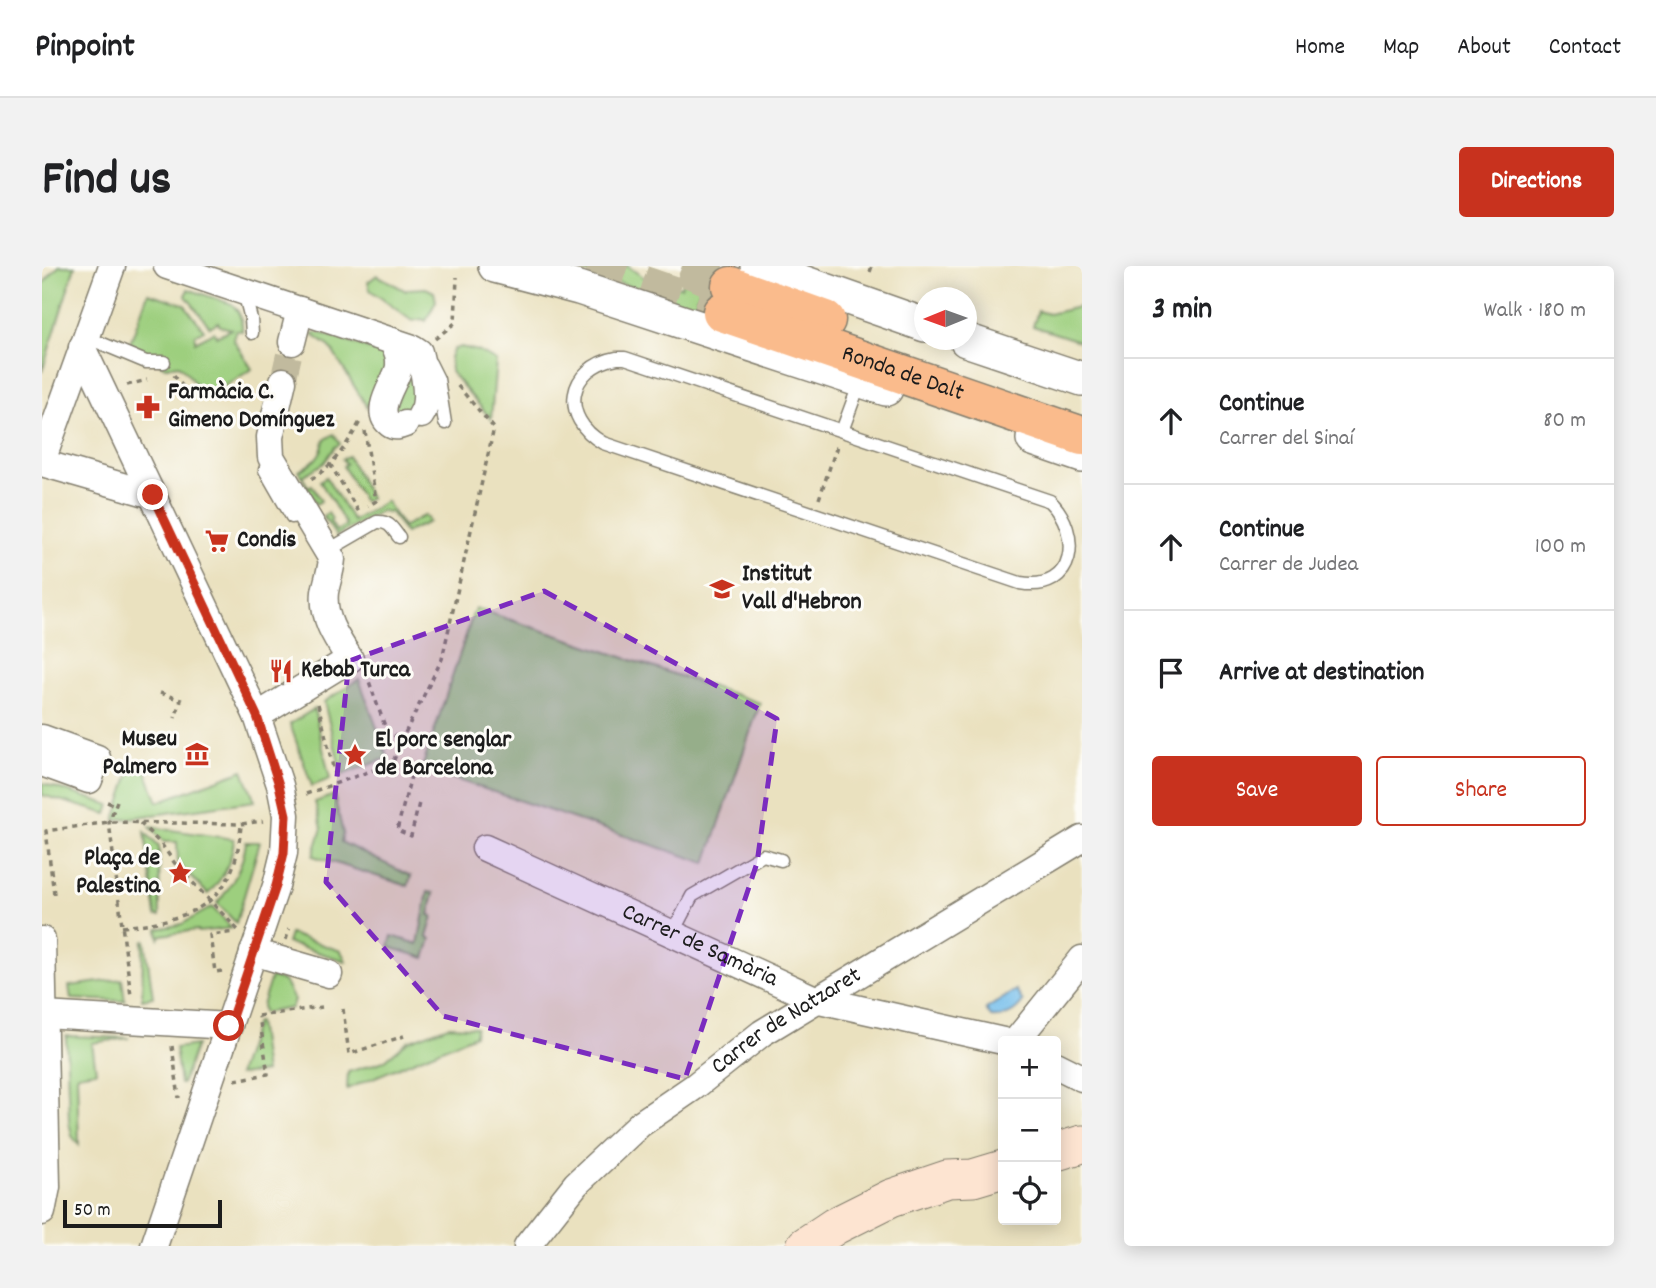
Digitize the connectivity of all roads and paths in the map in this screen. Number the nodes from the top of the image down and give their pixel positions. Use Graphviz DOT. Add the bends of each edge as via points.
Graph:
graph roads {
  1 [pos="112,266"];
  2 [pos="167,266"];
  3 [pos="495,266"];
  4 [pos="872,266"];
  5 [pos="870,272"];
  6 [pos="457,277"];
  7 [pos="737,288"];
  8 [pos="244,292"];
  9 [pos="300,310"];
  10 [pos="914,323"];
  11 [pos="252,333"];
  12 [pos="392,341"];
  13 [pos="84,342"];
  14 [pos="292,342"];
  15 [pos="977,343"];
  16 [pos="430,349"];
  17 [pos="164,362"];
  18 [pos="172,373"];
  19 [pos="150,379"];
  20 [pos="1082,379"];
  21 [pos="861,380"];
  22 [pos="283,381"];
  23 [pos="455,383"];
  24 [pos="127,385"];
  25 [pos="241,387"];
  26 [pos="1082,410"];
  27 [pos="842,431"];
  28 [pos="1082,436"];
  29 [pos="1082,456"];
  30 [pos="271,457"];
  31 [pos="42,462"];
  32 [pos="330,464"];
  33 [pos="320,473"];
  34 [pos="153,495"];
  35 [pos="814,514"];
  36 [pos="292,517"];
  37 [pos="398,537"];
  38 [pos="319,550"];
  39 [pos="365,671"];
  40 [pos="160,693"];
  41 [pos="317,701"];
  42 [pos="257,716"];
  43 [pos="175,718"];
  44 [pos="42,738"];
  45 [pos="402,739"];
  46 [pos="42,763"];
  47 [pos="390,770"];
  48 [pos="337,784"];
  49 [pos="306,794"];
  50 [pos="107,802"];
  51 [pos="419,803"];
  52 [pos="263,821"];
  53 [pos="109,822"];
  54 [pos="141,823"];
  55 [pos="242,824"];
  56 [pos="1082,839"];
  57 [pos="485,848"];
  58 [pos="781,860"];
  59 [pos="54,894"];
  60 [pos="211,901"];
  61 [pos="122,927"];
  62 [pos="672,934"];
  63 [pos="243,938"];
  64 [pos="42,940"];
  65 [pos="1082,959"];
  66 [pos="225,971"];
  67 [pos="329,974"];
  68 [pos="815,999"];
  69 [pos="132,1003"];
  70 [pos="322,1007"];
  71 [pos="343,1009"];
  72 [pos="44,1015"];
  73 [pos="229,1026"];
  74 [pos="404,1036"];
  75 [pos="1020,1036"];
  76 [pos="998,1040"];
  77 [pos="181,1044"];
  78 [pos="1061,1068"];
  79 [pos="1082,1078"];
  80 [pos="233,1080"];
  81 [pos="180,1104"];
  82 [pos="1082,1144"];
  83 [pos="1061,1150"];
  84 [pos="988,1173"];
  85 [pos="42,1212"];
  86 [pos="154,1246"];
  87 [pos="527,1246"];
  88 [pos="805,1246"];
  89 [pos="828,1246"];
  1 -- 13 [label="street"];
  2 -- 8 [label="street"];
  3 -- 21 [label="street" via="579,288"];
  4 -- 5 [label="path"];
  6 -- 16 [label="path" via="455,323 432,341"];
  7 -- 10 [label="street"];
  7 -- 26 [label="highway, Ronda de Dalt"];
  7 -- 28 [label="highway, Ronda de Dalt"];
  8 -- 9 [label="street"];
  8 -- 11 [label="lane"];
  9 -- 12 [label="street"];
  9 -- 14 [label="street"];
  12 -- 16 [label="street"];
  12 -- 16 [label="street" via="399,366 383,410 393,426 424,421"];
  13 -- 17 [label="lane" via="146,362"];
  13 -- 31 [label="street"];
  13 -- 34 [label="street"];
  15 -- 20 [label="street"];
  18 -- 25 [label="path" via="183,387 210,398 228,387"];
  19 -- 24 [label="path"];
  21 -- 27 [label="lane"];
  21 -- 29 [label="street"];
  22 -- 30 [label="street" via="270,436"];
  23 -- 45 [label="path" via="494,428 442,659"];
  27 -- 35 [label="path"];
  27 -- 35 [label="lane" via="1051,501 1071,520 1077,550 1061,576 1033,586"];
  27 -- 35 [label="lane" via="625,358 602,360 589,368 574,394 580,424 603,443"];
  30 -- 36 [label="lane" via="265,470"];
  30 -- 38 [label="street"];
  31 -- 34 [label="street"];
  32 -- 32 [label="path" via="359,512 376,501 363,418"];
  32 -- 33 [label="path"];
  34 -- 42 [label="street"];
  37 -- 38 [label="lane" via="390,526 377,522"];
  38 -- 42 [label="street" via="332,559 325,599 329,622 350,659"];
  39 -- 45 [label="path" via="387,732"];
  40 -- 43 [label="path" via="181,700"];
  41 -- 48 [label="path"];
  42 -- 63 [label="street" via="286,815 284,853"];
  44 -- 46 [label="street" via="97,758 89,780"];
  45 -- 47 [label="path"];
  47 -- 48 [label="path" via="382,767"];
  47 -- 51 [label="path" via="411,776 397,830 411,836"];
  48 -- 49 [label="path"];
  50 -- 53 [label="path" via="116,803"];
  52 -- 55 [label="path"];
  53 -- 54 [label="path"];
  53 -- 59 [label="path" via="46,831"];
  53 -- 61 [label="path"];
  54 -- 55 [label="path"];
  54 -- 60 [label="path"];
  55 -- 60 [label="path" via="232,869"];
  56 -- 68 [label="street, Carrer de Natzaret"];
  57 -- 62 [label="street, Carrer de Samària"];
  58 -- 62 [label="lane" via="763,855 692,896"];
  60 -- 61 [label="path" via="171,921"];
  60 -- 63 [label="path"];
  61 -- 69 [label="path"];
  62 -- 68 [label="street, Carrer de Samària"];
  63 -- 66 [label="path" via="210,935 215,972"];
  63 -- 67 [label="street"];
  63 -- 73 [label="street"];
  64 -- 72 [label="street"];
  65 -- 75 [label="street"];
  68 -- 76 [label="street, Carrer de Samària"];
  68 -- 87 [label="street, Carrer de Natzaret" via="640,1124 576,1184"];
  70 -- 80 [label="path" via="257,1016 268,1074"];
  71 -- 74 [label="path" via="349,1054"];
  72 -- 73 [label="street"];
  72 -- 85 [label="street" via="47,1187"];
  73 -- 86 [label="street"];
  77 -- 81 [label="path" via="172,1045"];
  78 -- 79 [label="street"];
  82 -- 83 [label="main road"];
  84 -- 88 [label="main road" via="947,1179 891,1198"];
  84 -- 89 [label="main road" via="874,1220"];
}
